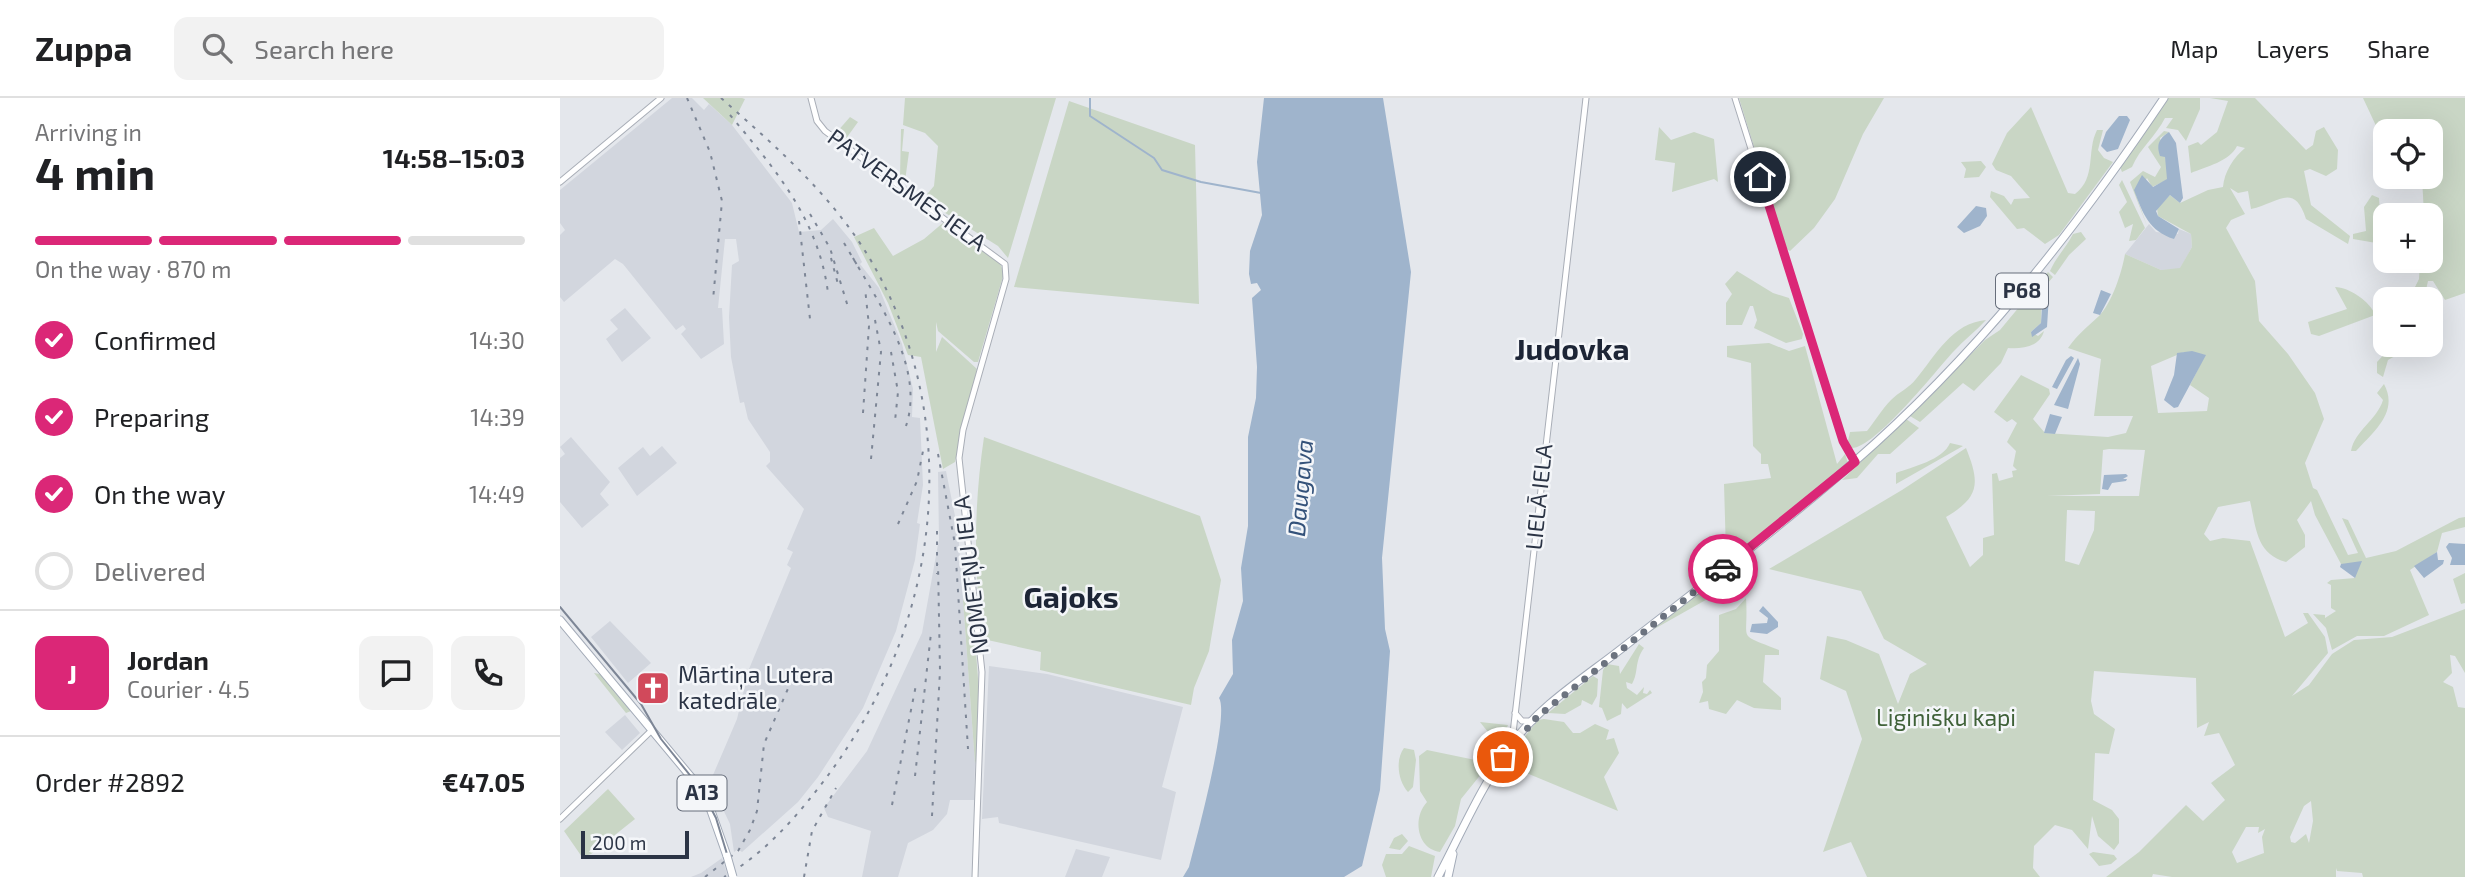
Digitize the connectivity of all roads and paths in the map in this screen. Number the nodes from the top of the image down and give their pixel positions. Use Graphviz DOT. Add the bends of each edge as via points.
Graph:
graph roads {
  1 [pos="662,98"];
  2 [pos="811,98"];
  3 [pos="1586,98"];
  4 [pos="1735,98"];
  5 [pos="2164,98"];
  6 [pos="560,183"];
  7 [pos="1006,279"];
  8 [pos="1855,462"];
  9 [pos="560,620"];
  10 [pos="1515,712"];
  11 [pos="1533,721"];
  12 [pos="652,730"];
  13 [pos="1512,743"];
  14 [pos="560,819"];
  15 [pos="1453,850"];
  16 [pos="733,877"];
  17 [pos="975,877"];
  18 [pos="1438,877"];
  19 [pos="1448,877"];
  1 -- 6 [label="street"];
  2 -- 7 [label="street, PATVERSMES IELA" via="825,131 999,257 1005,264"];
  3 -- 10 [label="street, LIELĀ IELA"];
  4 -- 8 [label="street" via="1843,441"];
  5 -- 8 [label="main road, P68" via="2042,268 1949,372"];
  7 -- 17 [label="street, NOMETŅU IELA" via="959,458 982,672"];
  8 -- 11 [label="main road, P68"];
  9 -- 12 [label="main road, A13"];
  10 -- 11 [label="street" via="1522,721"];
  10 -- 13 [label="street, LIELĀ IELA"];
  11 -- 13 [label="main road, P68"];
  12 -- 14 [label="street"];
  12 -- 16 [label="main road, A13, bridge" via="704,796"];
  13 -- 15 [label="main road, LIELĀ IELA / P68"];
  15 -- 18 [label="main road, LIELĀ IELA / P68"];
  15 -- 19 [label="main road, P68"];
}
